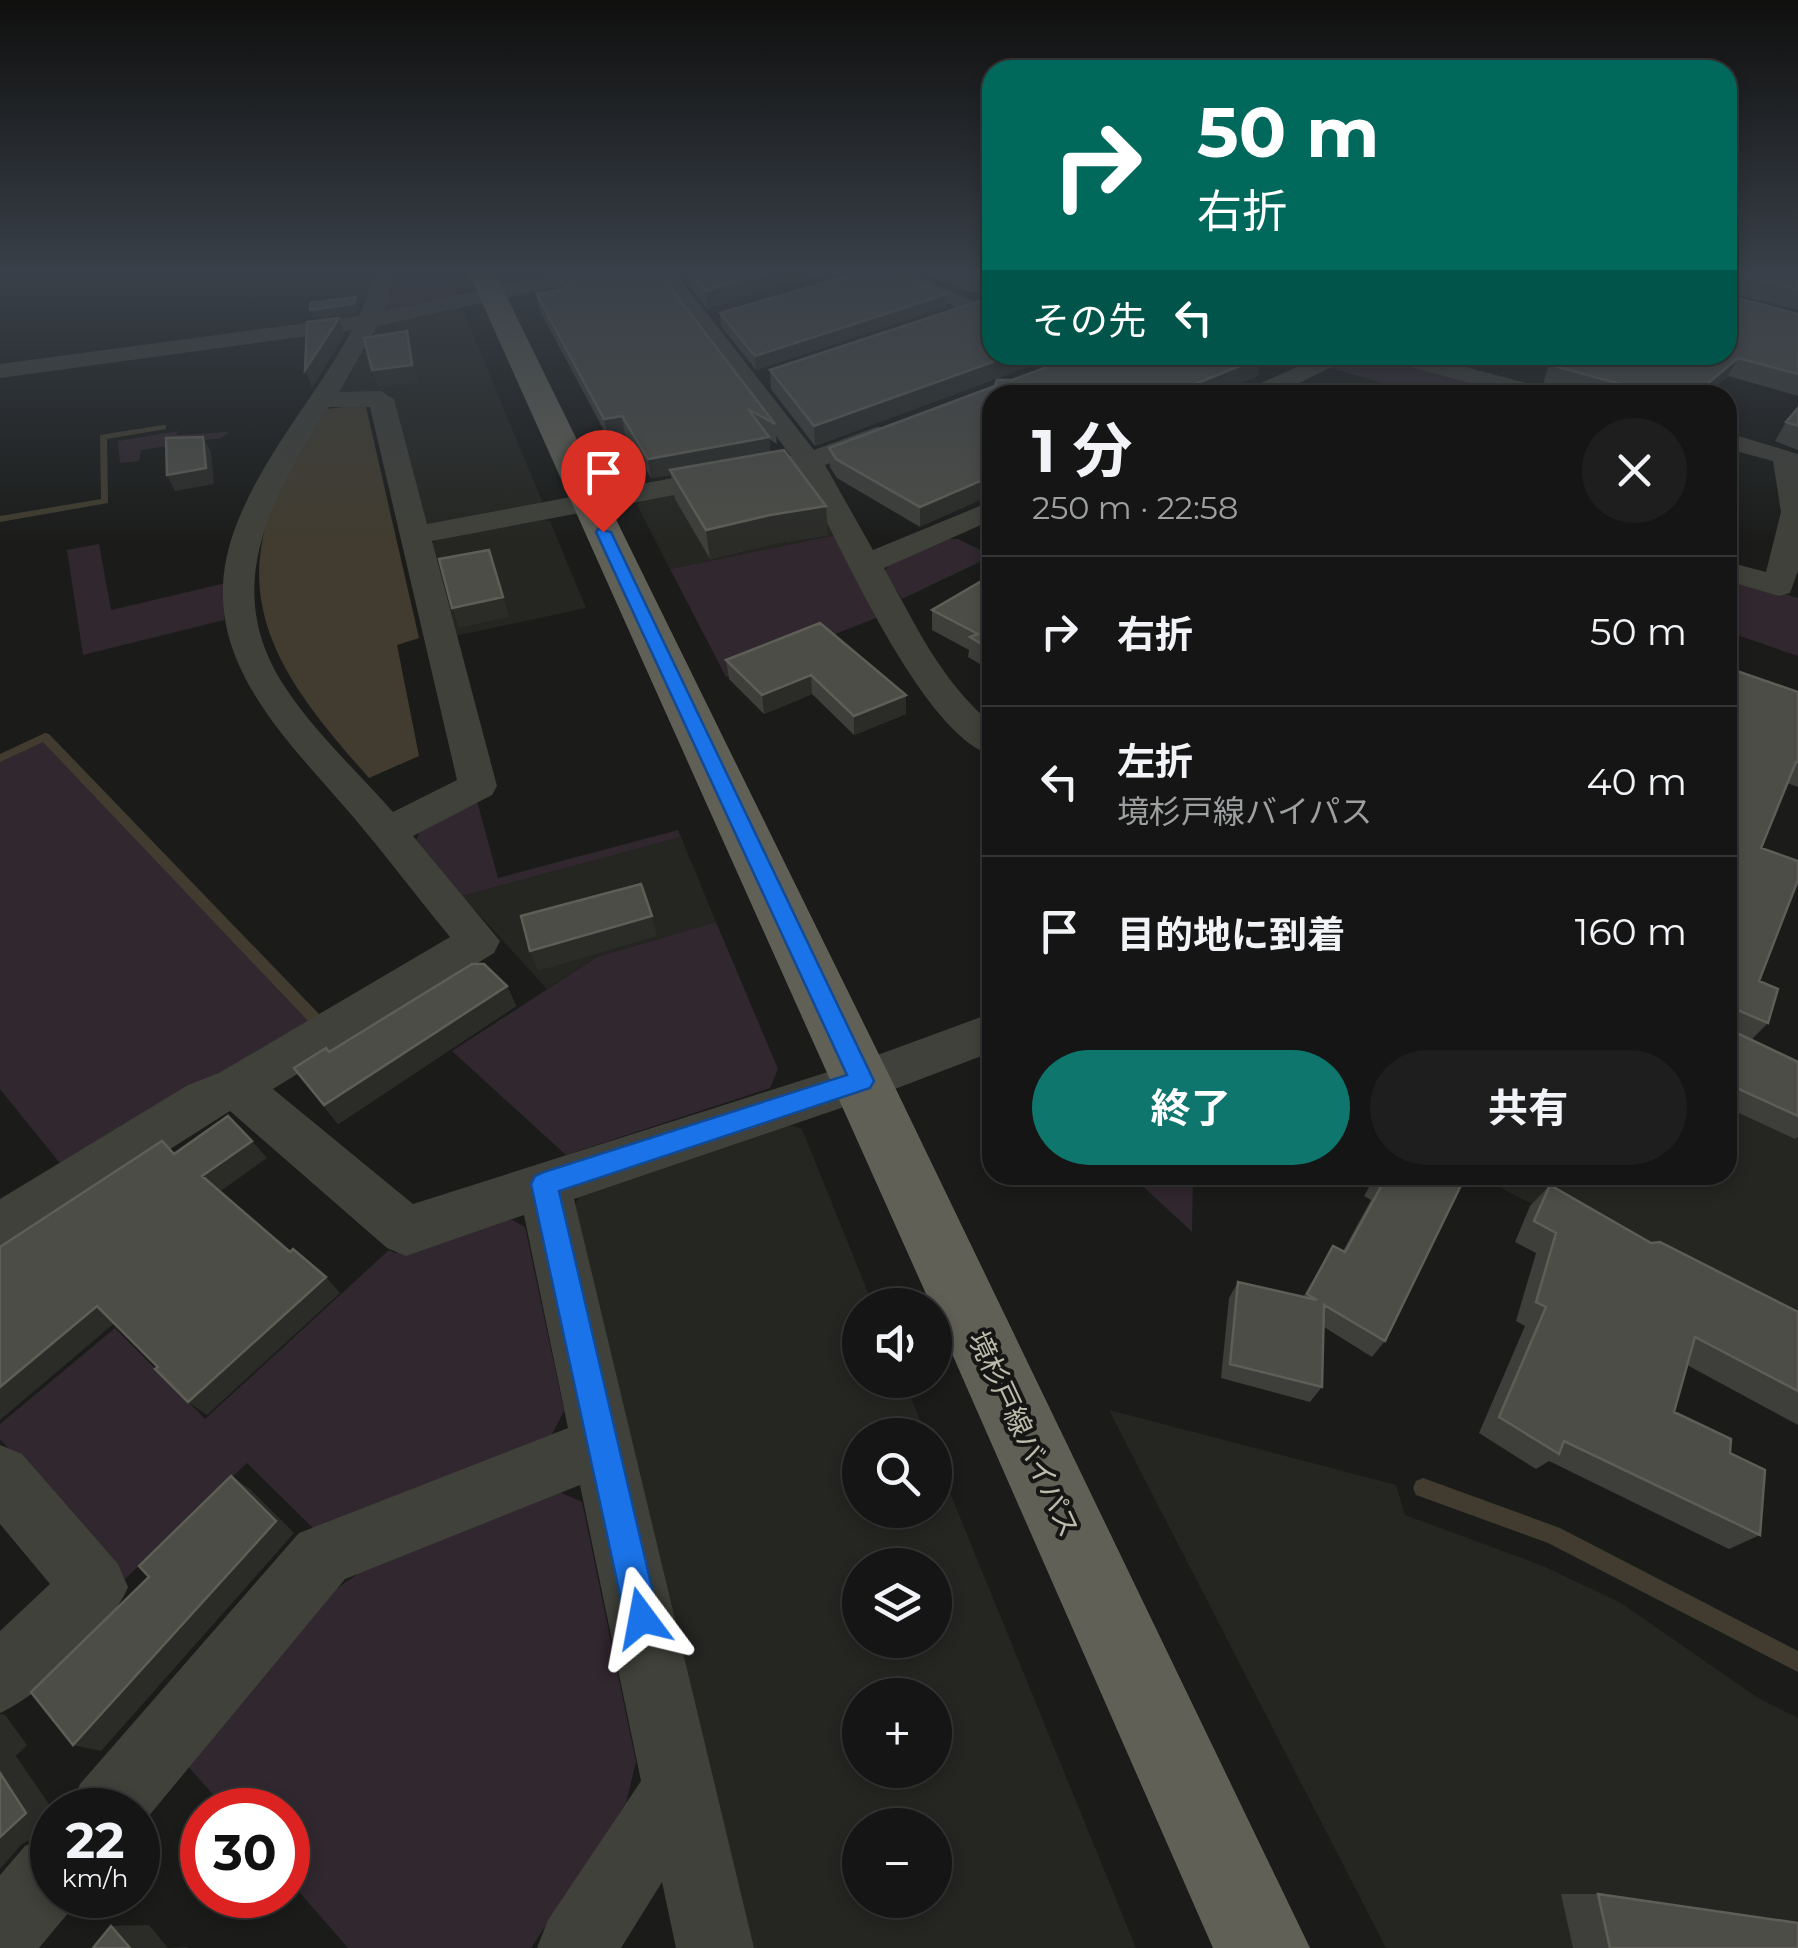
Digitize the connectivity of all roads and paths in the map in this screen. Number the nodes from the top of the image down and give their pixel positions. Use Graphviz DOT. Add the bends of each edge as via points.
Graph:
graph roads {
  1 [pos="84,360"];
  2 [pos="345,360"];
  3 [pos="523,360"];
  4 [pos="743,360"];
  5 [pos="1324,365"];
  6 [pos="1430,365"];
  7 [pos="0,371"];
  8 [pos="1283,385"];
  9 [pos="1506,385"];
  10 [pos="318,400"];
  11 [pos="916,422"];
  12 [pos="1737,443"];
  13 [pos="808,462"];
  14 [pos="590,503"];
  15 [pos="982,514"];
  16 [pos="950,528"];
  17 [pos="416,535"];
  18 [pos="982,543"];
  19 [pos="867,564"];
  20 [pos="1737,574"];
  21 [pos="982,734"];
  22 [pos="387,832"];
  23 [pos="982,1036"];
  24 [pos="862,1081"];
  25 [pos="236,1087"];
  26 [pos="544,1184"];
  27 [pos="0,1228"];
  28 [pos="603,1445"];
  29 [pos="0,1476"];
  30 [pos="0,1678"];
  31 [pos="125,1788"];
  32 [pos="679,1788"];
  33 [pos="30,1899"];
  34 [pos="0,1934"];
  35 [pos="576,1948"];
  36 [pos="714,1948"];
  37 [pos="1262,1948"];
  1 -- 7 [label="street"];
  2 -- 10 [label="street"];
  3 -- 14 [label="main road, 境杉戸線バイパス"];
  4 -- 13 [label="street"];
  5 -- 8 [label="street"];
  6 -- 9 [label="street"];
  10 -- 17 [label="street" via="381,399"];
  10 -- 22 [label="street" via="250,519 238,613 253,663 283,709"];
  11 -- 13 [label="street"];
  12 -- 20 [label="street" via="1786,456 1796,512 1779,586"];
  13 -- 14 [label="street"];
  13 -- 19 [label="street"];
  14 -- 17 [label="street"];
  14 -- 24 [label="main road, 境杉戸線バイパス"];
  15 -- 16 [label="street"];
  16 -- 18 [label="street"];
  16 -- 19 [label="street"];
  17 -- 22 [label="street" via="478,786"];
  19 -- 21 [label="street" via="948,705"];
  22 -- 25 [label="street" via="478,942"];
  23 -- 24 [label="street"];
  24 -- 26 [label="street"];
  24 -- 37 [label="main road, 境杉戸線バイパス"];
  25 -- 26 [label="street" via="406,1232"];
  25 -- 27 [label="street"];
  26 -- 28 [label="street"];
  28 -- 31 [label="street" via="322,1556"];
  28 -- 32 [label="street"];
  29 -- 30 [label="street" via="96,1587"];
  32 -- 35 [label="street"];
  32 -- 36 [label="street"];
  33 -- 34 [label="street"];
}
